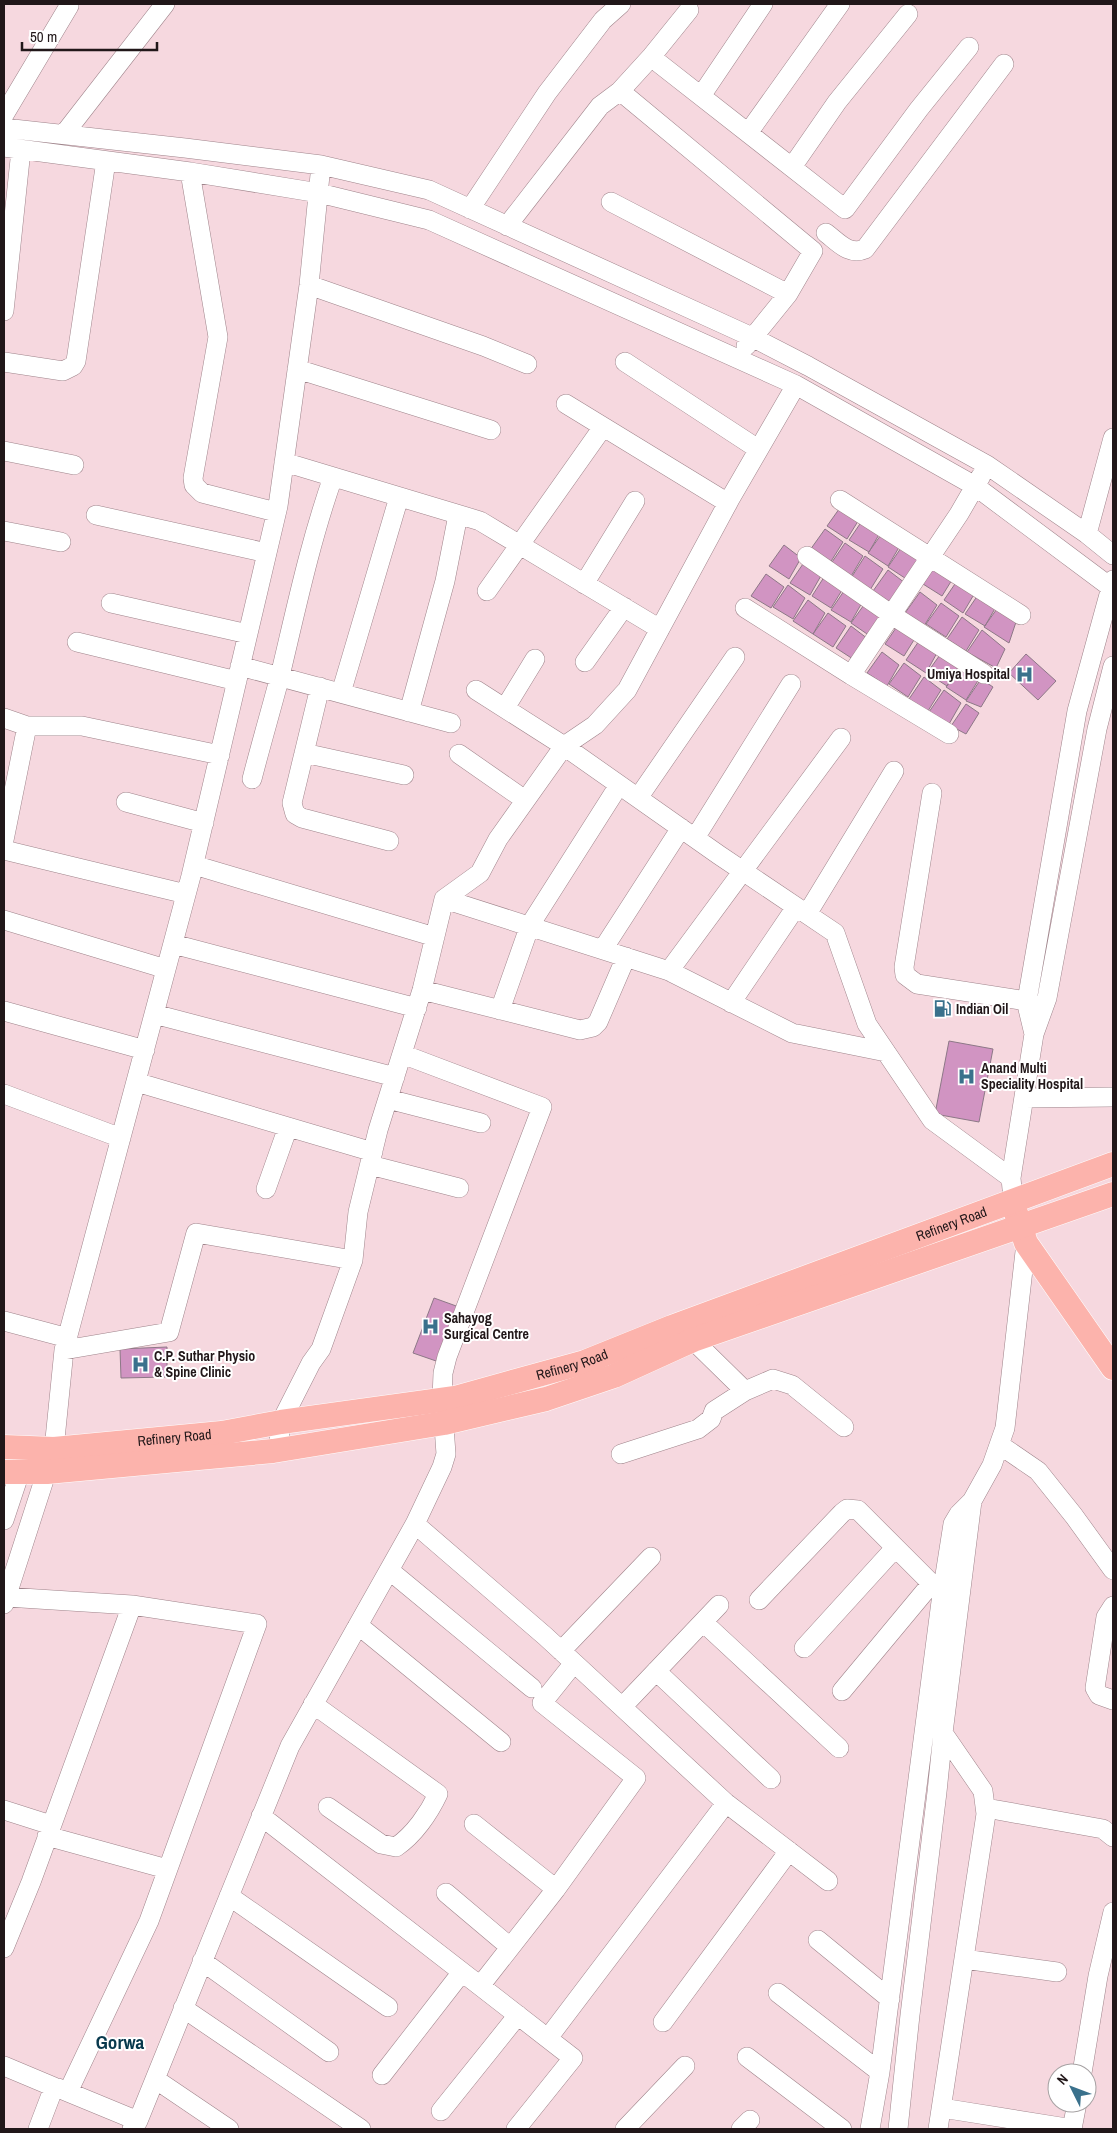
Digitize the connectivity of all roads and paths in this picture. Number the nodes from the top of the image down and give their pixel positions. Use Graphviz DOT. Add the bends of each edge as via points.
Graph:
graph roads {
  1 [pos="165,4"];
  2 [pos="621,4"];
  3 [pos="763,4"];
  4 [pos="840,4"];
  5 [pos="69,6"];
  6 [pos="689,10"];
  7 [pos="604,12"];
  8 [pos="908,14"];
  9 [pos="969,47"];
  10 [pos="651,57"];
  11 [pos="1004,64"];
  12 [pos="620,91"];
  13 [pos="701,96"];
  14 [pos="4,115"];
  15 [pos="4,128"];
  16 [pos="748,133"];
  17 [pos="64,134"];
  18 [pos="13,149"];
  19 [pos="106,162"];
  20 [pos="322,165"];
  21 [pos="792,168"];
  22 [pos="190,172"];
  23 [pos="319,193"];
  24 [pos="611,202"];
  25 [pos="470,209"];
  26 [pos="845,209"];
  27 [pos="507,226"];
  28 [pos="826,233"];
  29 [pos="553,247"];
  30 [pos="812,251"];
  31 [pos="541,270"];
  32 [pos="308,285"];
  33 [pos="788,294"];
  34 [pos="4,311"];
  35 [pos="752,337"];
  36 [pos="737,359"];
  37 [pos="4,362"];
  38 [pos="625,362"];
  39 [pos="527,364"];
  40 [pos="297,369"];
  41 [pos="796,385"];
  42 [pos="566,404"];
  43 [pos="603,427"];
  44 [pos="491,430"];
  45 [pos="1113,438"];
  46 [pos="758,450"];
  47 [pos="4,451"];
  48 [pos="284,462"];
  49 [pos="74,465"];
  50 [pos="987,465"];
  51 [pos="333,477"];
  52 [pos="975,486"];
  53 [pos="400,497"];
  54 [pos="840,500"];
  55 [pos="635,501"];
  56 [pos="728,503"];
  57 [pos="276,512"];
  58 [pos="458,514"];
  59 [pos="96,515"];
  60 [pos="4,531"];
  61 [pos="1087,534"];
  62 [pos="61,542"];
  63 [pos="518,544"];
  64 [pos="267,553"];
  65 [pos="1113,555"];
  66 [pos="807,556"];
  67 [pos="931,557"];
  68 [pos="584,584"];
  69 [pos="1112,585"];
  70 [pos="487,591"];
  71 [pos="111,603"];
  72 [pos="624,607"];
  73 [pos="745,608"];
  74 [pos="892,615"];
  75 [pos="1021,615"];
  76 [pos="660,629"];
  77 [pos="248,634"];
  78 [pos="77,642"];
  79 [pos="735,657"];
  80 [pos="535,659"];
  81 [pos="585,662"];
  82 [pos="1113,666"];
  83 [pos="239,673"];
  84 [pos="984,674"];
  85 [pos="851,675"];
  86 [pos="280,676"];
  87 [pos="791,684"];
  88 [pos="320,687"];
  89 [pos="476,690"];
  90 [pos="341,693"];
  91 [pos="505,708"];
  92 [pos="409,712"];
  93 [pos="4,718"];
  94 [pos="451,723"];
  95 [pos="27,726"];
  96 [pos="949,734"];
  97 [pos="841,738"];
  98 [pos="564,746"];
  99 [pos="304,753"];
  100 [pos="459,754"];
  101 [pos="220,755"];
  102 [pos="894,771"];
  103 [pos="404,775"];
  104 [pos="252,779"];
  105 [pos="618,785"];
  106 [pos="932,793"];
  107 [pos="638,798"];
  108 [pos="525,800"];
  109 [pos="126,802"];
  110 [pos="204,823"];
  111 [pos="688,833"];
  112 [pos="4,840"];
  113 [pos="389,841"];
  114 [pos="4,850"];
  115 [pos="194,865"];
  116 [pos="744,872"];
  117 [pos="186,894"];
  118 [pos="444,899"];
  119 [pos="801,910"];
  120 [pos="4,920"];
  121 [pos="530,925"];
  122 [pos="435,937"];
  123 [pos="173,944"];
  124 [pos="603,949"];
  125 [pos="626,957"];
  126 [pos="166,969"];
  127 [pos="669,971"];
  128 [pos="422,990"];
  129 [pos="1027,1001"];
  130 [pos="731,1003"];
  131 [pos="416,1008"];
  132 [pos="500,1010"];
  133 [pos="4,1011"];
  134 [pos="154,1014"];
  135 [pos="1034,1034"];
  136 [pos="144,1050"];
  137 [pos="886,1052"];
  138 [pos="402,1054"];
  139 [pos="395,1077"];
  140 [pos="136,1082"];
  141 [pos="4,1094"];
  142 [pos="1113,1097"];
  143 [pos="388,1098"];
  144 [pos="1025,1098"];
  145 [pos="481,1123"];
  146 [pos="288,1127"];
  147 [pos="121,1138"];
  148 [pos="371,1158"];
  149 [pos="1113,1164"];
  150 [pos="459,1188"];
  151 [pos="266,1189"];
  152 [pos="1012,1189"];
  153 [pos="1113,1194"];
  154 [pos="1023,1235"];
  155 [pos="353,1260"];
  156 [pos="4,1321"];
  157 [pos="693,1340"];
  158 [pos="66,1344"];
  159 [pos="1112,1363"];
  160 [pos="745,1391"];
  161 [pos="442,1399"];
  162 [pos="281,1422"];
  163 [pos="444,1423"];
  164 [pos="844,1427"];
  165 [pos="1000,1444"];
  166 [pos="4,1447"];
  167 [pos="27,1449"];
  168 [pos="54,1449"];
  169 [pos="278,1451"];
  170 [pos="621,1454"];
  171 [pos="12,1472"];
  172 [pos="46,1472"];
  173 [pos="972,1501"];
  174 [pos="4,1520"];
  175 [pos="415,1524"];
  176 [pos="895,1548"];
  177 [pos="651,1557"];
  178 [pos="389,1570"];
  179 [pos="1113,1570"];
  180 [pos="936,1589"];
  181 [pos="5,1600"];
  182 [pos="760,1600"];
  183 [pos="132,1605"];
  184 [pos="719,1605"];
  185 [pos="1113,1606"];
  186 [pos="703,1622"];
  187 [pos="358,1625"];
  188 [pos="804,1648"];
  189 [pos="568,1657"];
  190 [pos="656,1671"];
  191 [pos="532,1688"];
  192 [pos="842,1691"];
  193 [pos="1113,1700"];
  194 [pos="313,1704"];
  195 [pos="622,1707"];
  196 [pos="942,1733"];
  197 [pos="501,1742"];
  198 [pos="839,1748"];
  199 [pos="922,1752"];
  200 [pos="940,1762"];
  201 [pos="771,1779"];
  202 [pos="726,1804"];
  203 [pos="328,1807"];
  204 [pos="986,1808"];
  205 [pos="4,1810"];
  206 [pos="261,1816"];
  207 [pos="474,1824"];
  208 [pos="49,1830"];
  209 [pos="1113,1837"];
  210 [pos="789,1852"];
  211 [pos="167,1869"];
  212 [pos="828,1881"];
  213 [pos="556,1889"];
  214 [pos="446,1893"];
  215 [pos="228,1896"];
  216 [pos="1113,1912"];
  217 [pos="818,1940"];
  218 [pos="510,1947"];
  219 [pos="4,1948"];
  220 [pos="964,1959"];
  221 [pos="202,1961"];
  222 [pos="462,1972"];
  223 [pos="1057,1972"];
  224 [pos="1106,1978"];
  225 [pos="480,1986"];
  226 [pos="778,1993"];
  227 [pos="890,1999"];
  228 [pos="388,2007"];
  229 [pos="183,2008"];
  230 [pos="518,2015"];
  231 [pos="663,2022"];
  232 [pos="548,2038"];
  233 [pos="329,2052"];
  234 [pos="747,2058"];
  235 [pos="1085,2063"];
  236 [pos="4,2066"];
  237 [pos="685,2066"];
  238 [pos="880,2072"];
  239 [pos="382,2075"];
  240 [pos="155,2079"];
  241 [pos="61,2090"];
  242 [pos="942,2108"];
  243 [pos="440,2111"];
  244 [pos="1075,2113"];
  245 [pos="135,2125"];
  246 [pos="356,2128"];
  247 [pos="38,2129"];
  248 [pos="229,2129"];
  249 [pos="516,2129"];
  250 [pos="625,2129"];
  251 [pos="842,2129"];
  252 [pos="870,2129"];
  253 [pos="898,2129"];
  254 [pos="938,2129"];
  255 [pos="1072,2129"];
  1 -- 17 [label="street"];
  2 -- 7 [label="street"];
  3 -- 13 [label="street"];
  4 -- 16 [label="street"];
  5 -- 14 [label="street"];
  6 -- 10 [label="street"];
  7 -- 25 [label="street"];
  8 -- 21 [label="street" via="838,102"];
  9 -- 26 [label="street"];
  10 -- 12 [label="street"];
  10 -- 13 [label="street"];
  11 -- 28 [label="street" via="865,249 859,252 847,250"];
  12 -- 27 [label="street" via="600,106"];
  12 -- 30 [label="street"];
  13 -- 16 [label="street"];
  15 -- 17 [label="street"];
  16 -- 21 [label="street"];
  17 -- 20 [label="street"];
  18 -- 19 [label="street"];
  18 -- 34 [label="street"];
  19 -- 22 [label="street"];
  19 -- 37 [label="street" via="76,361 63,370"];
  20 -- 23 [label="street"];
  20 -- 25 [label="street" via="429,190"];
  21 -- 26 [label="street"];
  22 -- 23 [label="street"];
  22 -- 57 [label="street" via="218,337 194,485 202,493"];
  23 -- 31 [label="street" via="429,220"];
  23 -- 32 [label="street"];
  24 -- 33 [label="street"];
  25 -- 27 [label="street"];
  26 -- 28 [label="street"];
  27 -- 29 [label="street"];
  28 -- 30 [label="street"];
  29 -- 31 [label="street"];
  29 -- 35 [label="street"];
  30 -- 33 [label="street"];
  31 -- 36 [label="street"];
  32 -- 39 [label="street"];
  32 -- 40 [label="street"];
  33 -- 35 [label="street"];
  35 -- 36 [label="street"];
  35 -- 50 [label="street"];
  36 -- 41 [label="street"];
  38 -- 46 [label="street"];
  40 -- 44 [label="street"];
  40 -- 48 [label="street"];
  41 -- 46 [label="street"];
  41 -- 52 [label="street"];
  42 -- 43 [label="street"];
  43 -- 56 [label="street"];
  43 -- 63 [label="street"];
  45 -- 61 [label="street"];
  46 -- 56 [label="street"];
  47 -- 49 [label="street"];
  48 -- 51 [label="street"];
  48 -- 57 [label="street"];
  50 -- 52 [label="street"];
  50 -- 61 [label="street"];
  51 -- 53 [label="street"];
  51 -- 86 [label="street" via="306,562"];
  52 -- 67 [label="street"];
  52 -- 69 [label="street"];
  53 -- 58 [label="street"];
  53 -- 90 [label="street"];
  54 -- 67 [label="street"];
  55 -- 68 [label="street"];
  56 -- 76 [label="street"];
  57 -- 64 [label="street"];
  58 -- 63 [label="street" via="480,521"];
  58 -- 92 [label="street" via="445,581"];
  59 -- 64 [label="street"];
  60 -- 62 [label="street"];
  61 -- 65 [label="street"];
  63 -- 68 [label="street"];
  63 -- 70 [label="street"];
  64 -- 77 [label="street"];
  66 -- 74 [label="street"];
  67 -- 74 [label="street"];
  67 -- 75 [label="street"];
  68 -- 72 [label="street"];
  69 -- 129 [label="street" via="1077,711"];
  71 -- 77 [label="street"];
  72 -- 76 [label="street"];
  72 -- 81 [label="street"];
  73 -- 85 [label="street"];
  74 -- 84 [label="street"];
  74 -- 85 [label="street"];
  76 -- 98 [label="street" via="627,690 595,725"];
  77 -- 83 [label="street"];
  78 -- 83 [label="street"];
  79 -- 107 [label="street"];
  80 -- 91 [label="street"];
  82 -- 135 [label="street" via="1097,729 1047,998"];
  83 -- 86 [label="street"];
  83 -- 101 [label="street"];
  85 -- 96 [label="street"];
  86 -- 88 [label="street"];
  86 -- 104 [label="street"];
  87 -- 111 [label="street"];
  88 -- 90 [label="street"];
  88 -- 99 [label="street"];
  89 -- 91 [label="street"];
  90 -- 92 [label="street"];
  91 -- 98 [label="street"];
  92 -- 94 [label="street"];
  93 -- 95 [label="street"];
  95 -- 101 [label="street" via="82,726"];
  95 -- 112 [label="street"];
  97 -- 116 [label="street"];
  98 -- 105 [label="street"];
  98 -- 108 [label="street"];
  99 -- 103 [label="street"];
  99 -- 113 [label="street" via="292,803 295,814"];
  100 -- 108 [label="street"];
  101 -- 110 [label="street"];
  102 -- 119 [label="street"];
  105 -- 107 [label="street"];
  105 -- 121 [label="street"];
  106 -- 129 [label="street" via="905,975 917,984"];
  107 -- 111 [label="street"];
  108 -- 118 [label="street" via="498,839 480,873"];
  109 -- 110 [label="street"];
  110 -- 115 [label="street"];
  111 -- 116 [label="street"];
  111 -- 124 [label="street"];
  114 -- 117 [label="street"];
  115 -- 117 [label="street"];
  115 -- 122 [label="street"];
  116 -- 119 [label="street"];
  116 -- 127 [label="street"];
  117 -- 123 [label="street"];
  118 -- 121 [label="street"];
  118 -- 122 [label="street"];
  119 -- 130 [label="street"];
  119 -- 137 [label="street" via="835,932 866,1024"];
  120 -- 126 [label="street"];
  121 -- 124 [label="street"];
  121 -- 132 [label="street"];
  122 -- 128 [label="street"];
  123 -- 126 [label="street"];
  123 -- 131 [label="street"];
  124 -- 125 [label="street"];
  125 -- 127 [label="street"];
  125 -- 132 [label="street" via="598,1022 587,1030"];
  126 -- 134 [label="street"];
  127 -- 130 [label="street"];
  128 -- 131 [label="street"];
  128 -- 132 [label="street"];
  129 -- 135 [label="street"];
  130 -- 137 [label="street" via="792,1033"];
  131 -- 138 [label="street"];
  133 -- 136 [label="street"];
  134 -- 136 [label="street"];
  134 -- 139 [label="street"];
  135 -- 144 [label="street"];
  136 -- 140 [label="street"];
  137 -- 152 [label="street" via="932,1120"];
  138 -- 139 [label="street"];
  138 -- 161 [label="street" via="542,1107 447,1357"];
  139 -- 143 [label="street"];
  140 -- 146 [label="street"];
  140 -- 147 [label="street"];
  141 -- 147 [label="street"];
  142 -- 144 [label="street"];
  143 -- 145 [label="street"];
  143 -- 148 [label="street"];
  144 -- 152 [label="street"];
  146 -- 148 [label="street"];
  146 -- 151 [label="street"];
  147 -- 158 [label="street"];
  148 -- 150 [label="street"];
  148 -- 155 [label="street" via="358,1212"];
  149 -- 152 [label="main road, Refinery Road"];
  152 -- 154 [label="main road"];
  152 -- 161 [label="main road, Refinery Road" via="585,1362 534,1378"];
  153 -- 154 [label="main road, Refinery Road"];
  154 -- 157 [label="main road, Refinery Road"];
  154 -- 159 [label="main road"];
  154 -- 165 [label="street" via="1005,1428"];
  155 -- 158 [label="street" via="196,1233 169,1332"];
  155 -- 162 [label="street" via="321,1350 310,1363"];
  156 -- 158 [label="street"];
  157 -- 160 [label="street"];
  157 -- 163 [label="main road, Refinery Road" via="571,1392"];
  158 -- 168 [label="street"];
  160 -- 164 [label="street" via="774,1379 792,1385"];
  160 -- 170 [label="street" via="714,1411 711,1419 698,1429"];
  161 -- 162 [label="main road, Refinery Road"];
  161 -- 163 [label="street"];
  162 -- 168 [label="main road, Refinery Road" via="222,1433"];
  162 -- 169 [label="street"];
  163 -- 169 [label="main road, Refinery Road"];
  163 -- 175 [label="street" via="446,1454"];
  165 -- 173 [label="street"];
  165 -- 179 [label="street" via="1038,1471"];
  166 -- 167 [label="main road, Refinery Road"];
  167 -- 168 [label="main road, Refinery Road"];
  167 -- 171 [label="street"];
  168 -- 172 [label="street"];
  169 -- 172 [label="main road, Refinery Road"];
  171 -- 172 [label="main road, Refinery Road"];
  171 -- 174 [label="street"];
  172 -- 181 [label="street"];
  173 -- 180 [label="street" via="954,1524"];
  173 -- 196 [label="street"];
  175 -- 178 [label="street"];
  175 -- 189 [label="street"];
  176 -- 180 [label="street"];
  176 -- 182 [label="street" via="858,1510 847,1510"];
  176 -- 188 [label="street"];
  177 -- 189 [label="street"];
  178 -- 187 [label="street"];
  178 -- 191 [label="street"];
  180 -- 192 [label="street"];
  180 -- 199 [label="street"];
  181 -- 183 [label="street"];
  183 -- 208 [label="street"];
  183 -- 211 [label="street" via="258,1624"];
  184 -- 186 [label="street"];
  185 -- 193 [label="street" via="1106,1617 1095,1688 1099,1695"];
  186 -- 190 [label="street"];
  186 -- 198 [label="street"];
  187 -- 194 [label="street"];
  187 -- 197 [label="street"];
  189 -- 195 [label="street"];
  189 -- 213 [label="street" via="542,1703 636,1778"];
  190 -- 195 [label="street"];
  190 -- 201 [label="street"];
  194 -- 203 [label="street" via="438,1794 408,1839 396,1847 381,1844"];
  194 -- 206 [label="street" via="290,1746"];
  195 -- 202 [label="street"];
  196 -- 200 [label="street"];
  196 -- 204 [label="street" via="983,1791"];
  199 -- 200 [label="street"];
  199 -- 227 [label="street"];
  200 -- 253 [label="street"];
  202 -- 210 [label="street"];
  202 -- 232 [label="street"];
  204 -- 209 [label="street" via="1103,1829"];
  204 -- 220 [label="street"];
  205 -- 208 [label="street"];
  206 -- 215 [label="street"];
  206 -- 222 [label="street"];
  207 -- 213 [label="street"];
  208 -- 211 [label="street"];
  208 -- 219 [label="street"];
  210 -- 212 [label="street"];
  210 -- 231 [label="street"];
  211 -- 241 [label="street" via="149,1921"];
  213 -- 218 [label="street"];
  214 -- 218 [label="street"];
  215 -- 221 [label="street"];
  215 -- 228 [label="street"];
  216 -- 224 [label="street"];
  217 -- 227 [label="street"];
  218 -- 225 [label="street"];
  220 -- 223 [label="street"];
  220 -- 242 [label="street"];
  221 -- 229 [label="street"];
  221 -- 233 [label="street"];
  222 -- 225 [label="street"];
  222 -- 239 [label="street"];
  224 -- 235 [label="street"];
  225 -- 230 [label="street"];
  226 -- 238 [label="street"];
  227 -- 238 [label="street"];
  229 -- 240 [label="street"];
  229 -- 246 [label="street"];
  230 -- 232 [label="street"];
  230 -- 243 [label="street"];
  232 -- 249 [label="street" via="573,2058"];
  234 -- 251 [label="street"];
  236 -- 241 [label="street"];
  237 -- 250 [label="street"];
  238 -- 252 [label="street"];
  240 -- 245 [label="street"];
  240 -- 248 [label="street"];
  241 -- 245 [label="street"];
  241 -- 247 [label="street"];
  242 -- 254 [label="street"];
  242 -- 255 [label="street"];
  244 -- 255 [label="street"];
}
